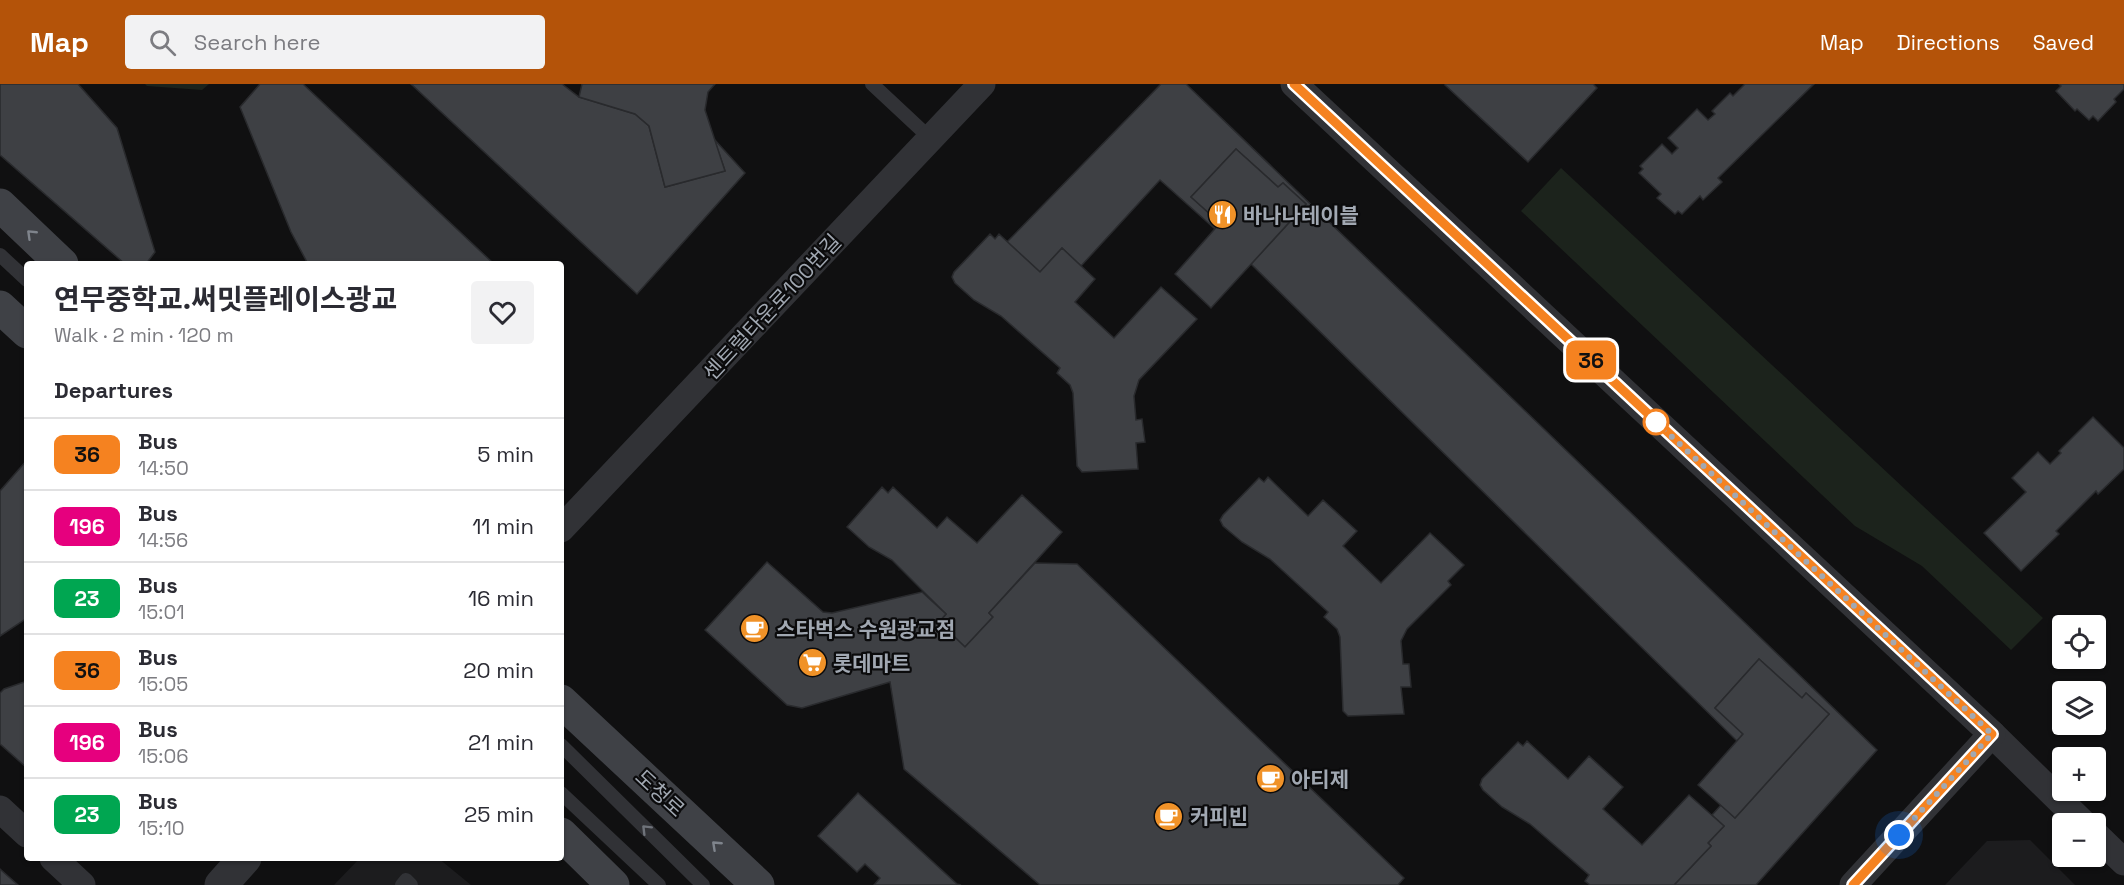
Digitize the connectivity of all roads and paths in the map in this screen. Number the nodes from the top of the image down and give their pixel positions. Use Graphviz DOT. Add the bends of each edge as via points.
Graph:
graph roads {
  1 [pos="872,84"];
  2 [pos="982,84"];
  3 [pos="1294,84"];
  4 [pos="931,139"];
  5 [pos="0,205"];
  6 [pos="0,255"];
  7 [pos="59,261"];
  8 [pos="24,277"];
  9 [pos="0,307"];
  10 [pos="24,329"];
  11 [pos="564,525"];
  12 [pos="564,704"];
  13 [pos="1992,734"];
  14 [pos="564,748"];
  15 [pos="564,796"];
  16 [pos="0,809"];
  17 [pos="2073,813"];
  18 [pos="24,831"];
  19 [pos="564,837"];
  20 [pos="2106,845"];
  21 [pos="56,861"];
  22 [pos="242,861"];
  23 [pos="2124,862"];
  24 [pos="82,885"];
  25 [pos="221,885"];
  26 [pos="402,885"];
  27 [pos="411,885"];
  28 [pos="613,885"];
  29 [pos="659,885"];
  30 [pos="703,885"];
  31 [pos="758,885"];
  32 [pos="1853,885"];
  1 -- 4 [label="lane"];
  2 -- 4 [label="street, 센트럴타운로100번길"];
  3 -- 13 [label="street"];
  4 -- 11 [label="street, 센트럴타운로100번길"];
  7 -- 5 [label="main road, one-way"];
  6 -- 8 [label="lane"];
  9 -- 10 [label="main road"];
  31 -- 12 [label="main road, 도청로, one-way"];
  13 -- 17 [label="street"];
  13 -- 32 [label="street"];
  30 -- 14 [label="lane, one-way"];
  15 -- 29 [label="lane"];
  16 -- 18 [label="street"];
  19 -- 28 [label="main road"];
  20 -- 23 [label="street"];
  21 -- 24 [label="street"];
  22 -- 25 [label="street"];
  26 -- 27 [label="lane" via="406,880"];
}
